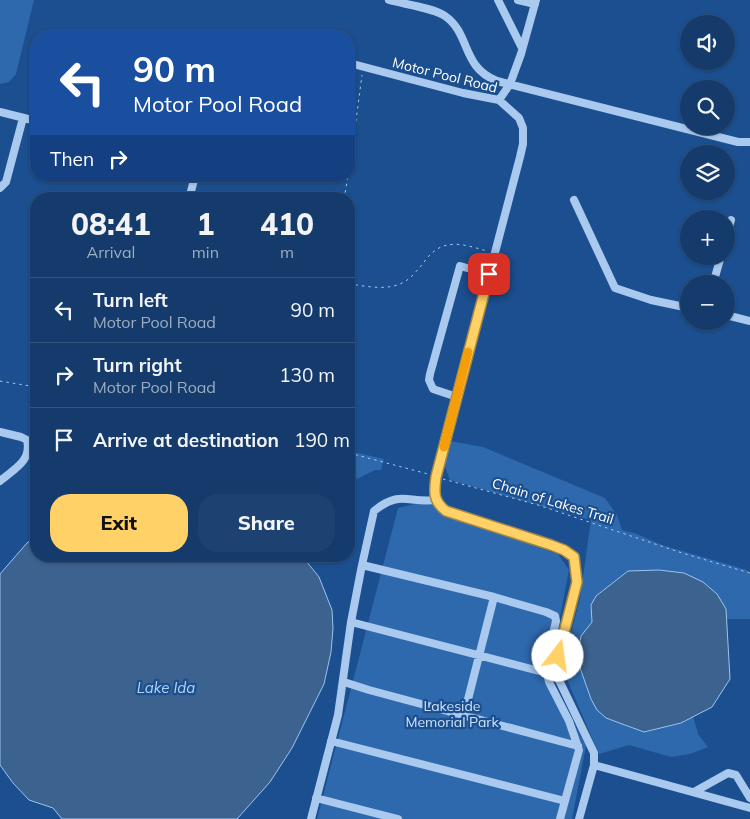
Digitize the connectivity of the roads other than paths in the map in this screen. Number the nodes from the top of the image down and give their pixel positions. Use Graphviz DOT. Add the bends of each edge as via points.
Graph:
graph roads {
  1 [pos="388,0"];
  2 [pos="498,0"];
  3 [pos="518,0"];
  4 [pos="535,2"];
  5 [pos="522,48"];
  6 [pos="355,65"];
  7 [pos="510,84"];
  8 [pos="499,100"];
  9 [pos="0,112"];
  10 [pos="23,118"];
  11 [pos="30,120"];
  12 [pos="750,142"];
  13 [pos="0,188"];
  14 [pos="574,200"];
  15 [pos="489,274"];
  16 [pos="680,306"];
  17 [pos="735,317"];
  18 [pos="750,321"];
  19 [pos="457,397"];
  20 [pos="0,432"];
  21 [pos="0,481"];
  22 [pos="435,500"];
  23 [pos="362,565"];
  24 [pos="494,597"];
  25 [pos="351,622"];
  26 [pos="480,656"];
  27 [pos="547,674"];
  28 [pos="344,682"];
  29 [pos="464,715"];
  30 [pos="331,741"];
  31 [pos="578,746"];
  32 [pos="594,765"];
  33 [pos="694,792"];
  34 [pos="316,798"];
  35 [pos="750,798"];
  36 [pos="565,801"];
  37 [pos="750,808"];
  38 [pos="311,819"];
  39 [pos="398,819"];
  40 [pos="560,819"];
  41 [pos="579,819"];
  1 -- 7 [label="street" via="443,15 457,29 479,71"];
  2 -- 5 [label="street"];
  3 -- 4 [label="street"];
  4 -- 5 [label="street"];
  5 -- 7 [label="street"];
  6 -- 8 [label="street, Motor Pool Road"];
  7 -- 8 [label="street"];
  7 -- 12 [label="street" via="738,142"];
  8 -- 15 [label="street, Motor Pool Road" via="519,118 523,138"];
  9 -- 10 [label="street"];
  10 -- 11 [label="street"];
  10 -- 13 [label="street" via="6,182"];
  14 -- 16 [label="street" via="615,288"];
  15 -- 19 [label="street, Motor Pool Road"];
  15 -- 19 [label="street" via="460,266 430,374 433,389"];
  17 -- 18 [label="street"];
  19 -- 22 [label="street, Motor Pool Road" via="436,477"];
  20 -- 21 [label="street" via="27,440 29,449 26,459"];
  22 -- 23 [label="street" via="401,497 374,510"];
  22 -- 32 [label="street" via="446,511 551,545 574,557 577,582 557,670 594,753"];
  23 -- 24 [label="street"];
  23 -- 25 [label="street"];
  24 -- 26 [label="street"];
  24 -- 27 [label="street" via="555,616"];
  25 -- 26 [label="street"];
  25 -- 28 [label="street"];
  26 -- 27 [label="street"];
  26 -- 29 [label="street"];
  27 -- 31 [label="street"];
  28 -- 29 [label="street"];
  28 -- 30 [label="street"];
  29 -- 31 [label="street"];
  30 -- 34 [label="street"];
  30 -- 36 [label="street"];
  31 -- 36 [label="street"];
  32 -- 33 [label="street"];
  32 -- 41 [label="street"];
  33 -- 35 [label="street" via="728,773 736,775"];
  33 -- 37 [label="street"];
  34 -- 38 [label="street"];
  34 -- 39 [label="street"];
  36 -- 40 [label="street"];
}
